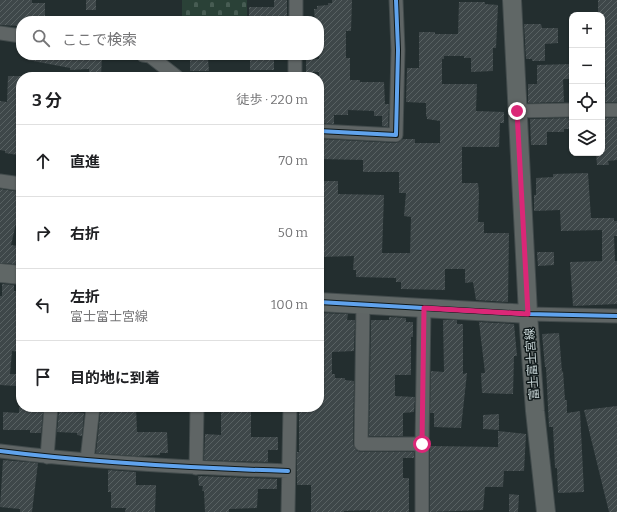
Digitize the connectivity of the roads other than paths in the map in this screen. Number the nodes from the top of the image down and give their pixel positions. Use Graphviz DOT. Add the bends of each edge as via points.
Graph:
graph roads {
  1 [pos="296,0"];
  2 [pos="396,0"];
  3 [pos="512,0"];
  4 [pos="296,16"];
  5 [pos="0,33"];
  6 [pos="16,35"];
  7 [pos="155,60"];
  8 [pos="295,60"];
  9 [pos="170,72"];
  10 [pos="295,72"];
  11 [pos="569,110"];
  12 [pos="605,110"];
  13 [pos="617,110"];
  14 [pos="517,111"];
  15 [pos="324,131"];
  16 [pos="0,181"];
  17 [pos="16,183"];
  18 [pos="0,273"];
  19 [pos="16,275"];
  20 [pos="324,302"];
  21 [pos="363,305"];
  22 [pos="424,308"];
  23 [pos="528,314"];
  24 [pos="617,316"];
  25 [pos="51,412"];
  26 [pos="92,412"];
  27 [pos="197,412"];
  28 [pos="290,412"];
  29 [pos="422,444"];
  30 [pos="0,451"];
  31 [pos="47,457"];
  32 [pos="87,460"];
  33 [pos="196,468"];
  34 [pos="288,471"];
  35 [pos="288,512"];
  36 [pos="422,512"];
  37 [pos="546,512"];
  1 -- 4 [label="street"];
  2 -- 15 [label="street" via="396,135"];
  3 -- 14 [label="main road, 富士富士宮線"];
  5 -- 6 [label="street"];
  7 -- 9 [label="street"];
  8 -- 10 [label="street"];
  11 -- 14 [label="street"];
  12 -- 13 [label="street"];
  14 -- 23 [label="main road, 富士富士宮線"];
  16 -- 17 [label="street"];
  18 -- 19 [label="main road"];
  20 -- 21 [label="main road"];
  21 -- 22 [label="main road"];
  21 -- 29 [label="street" via="361,444"];
  22 -- 23 [label="main road"];
  22 -- 29 [label="street"];
  23 -- 24 [label="street"];
  23 -- 37 [label="main road, 富士富士宮線"];
  25 -- 31 [label="street"];
  26 -- 32 [label="street"];
  27 -- 33 [label="street"];
  28 -- 34 [label="street"];
  29 -- 36 [label="street"];
  30 -- 31 [label="street"];
  31 -- 32 [label="street"];
  32 -- 33 [label="street"];
  33 -- 34 [label="street"];
  34 -- 35 [label="street"];
}
